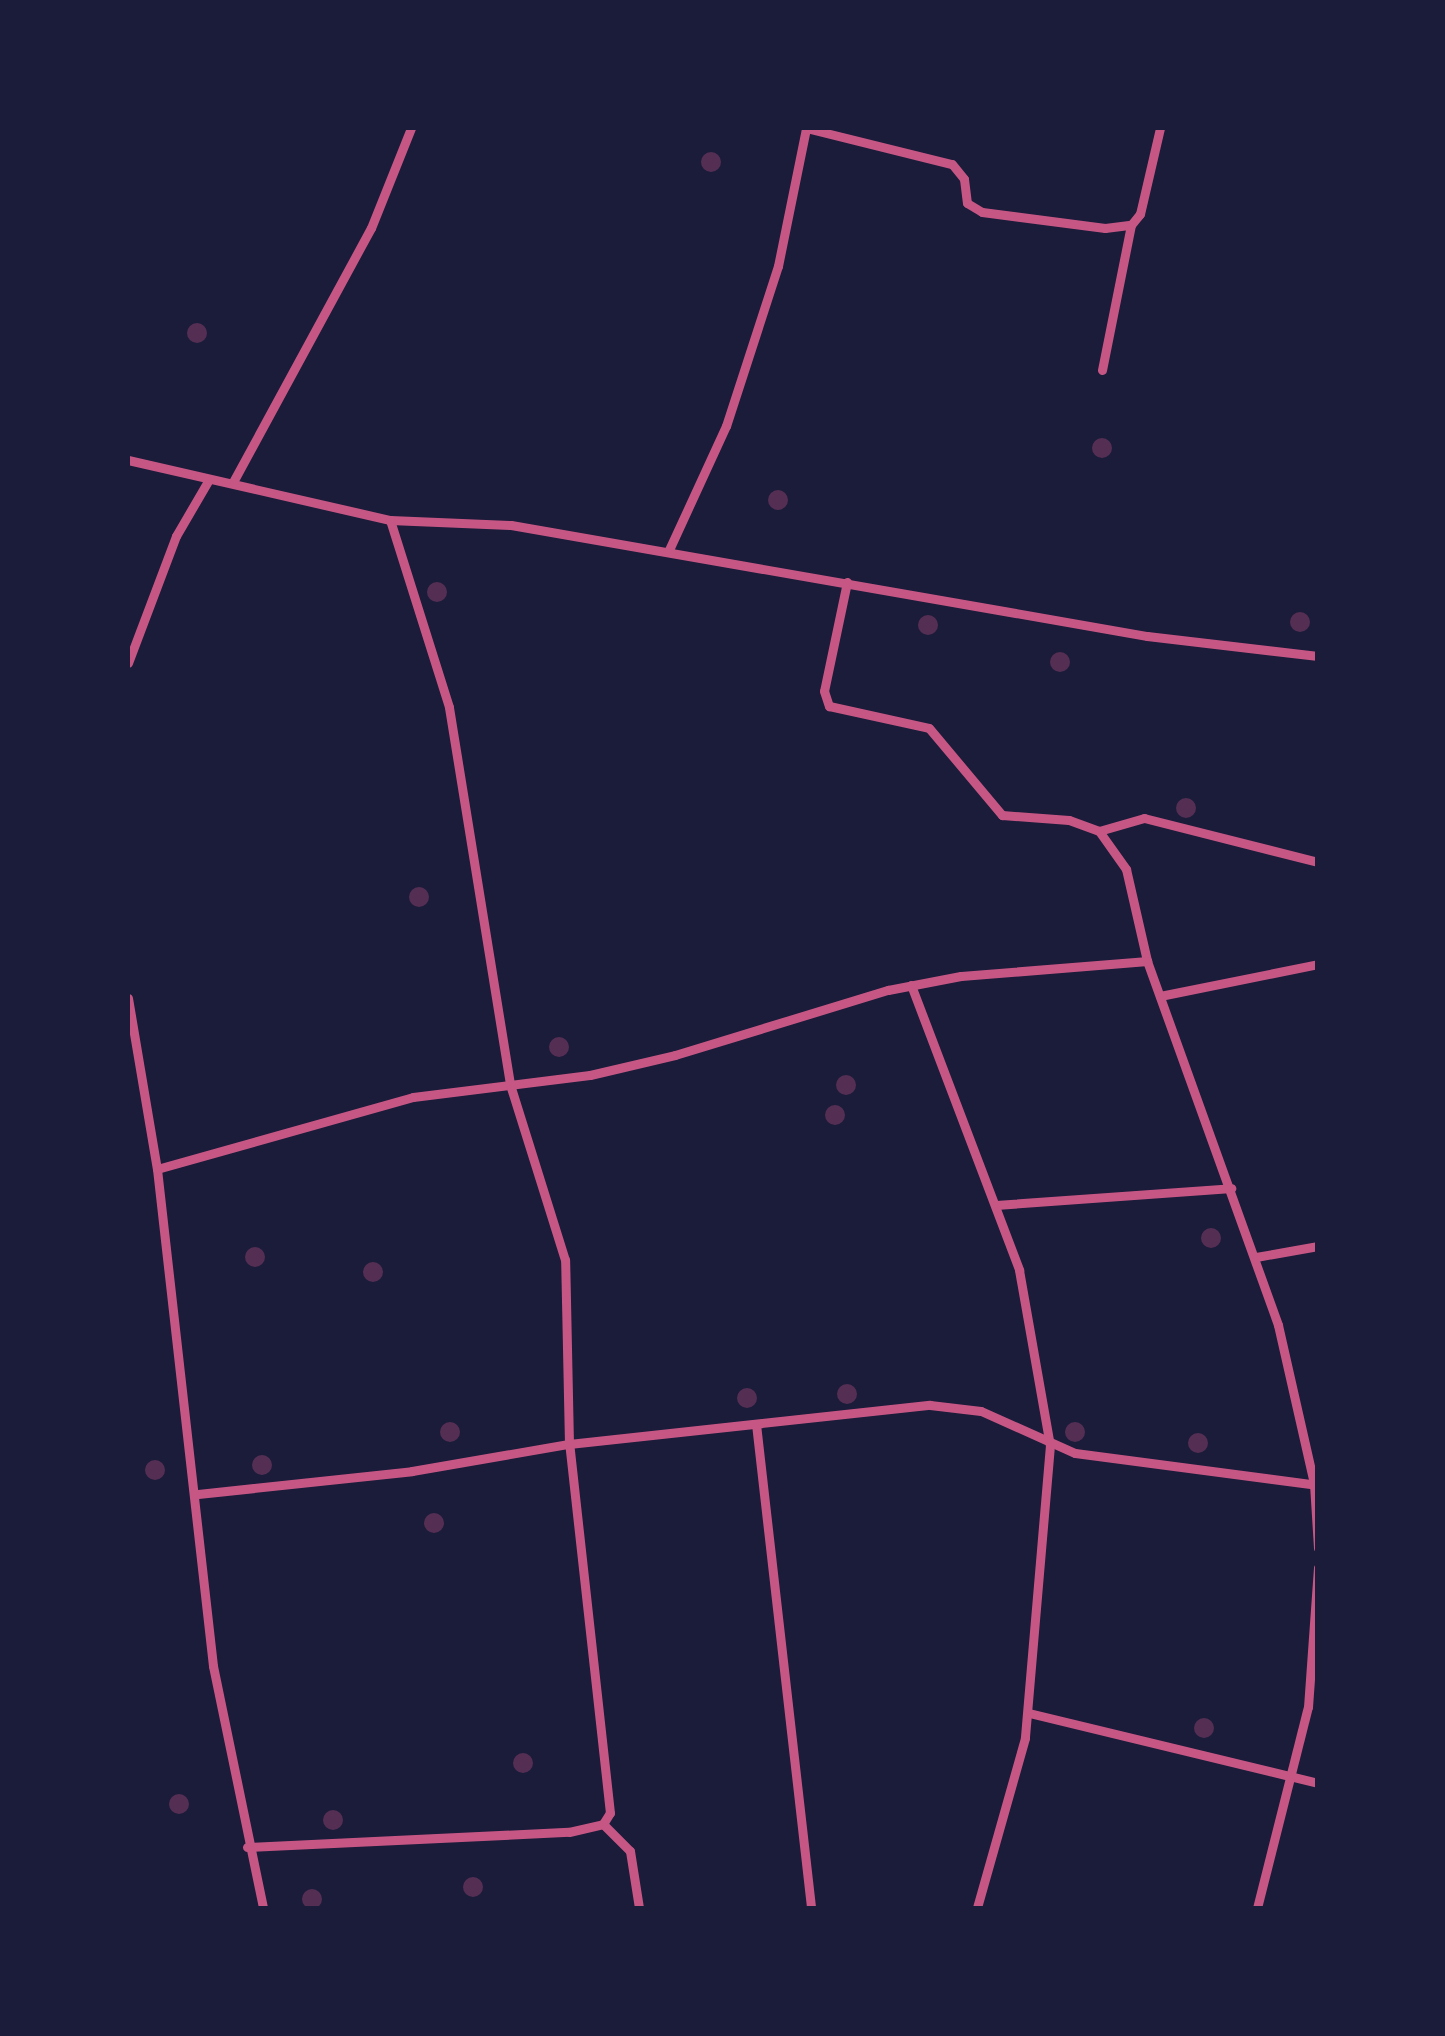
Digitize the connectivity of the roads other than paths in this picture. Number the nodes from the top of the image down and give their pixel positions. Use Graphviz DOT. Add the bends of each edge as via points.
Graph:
graph roads {
  1 [pos="411,128"];
  2 [pos="806,128"];
  3 [pos="1160,128"];
  4 [pos="1132,225"];
  5 [pos="1102,370"];
  6 [pos="128,460"];
  7 [pos="208,481"];
  8 [pos="234,482"];
  9 [pos="390,520"];
  10 [pos="668,552"];
  11 [pos="847,582"];
  12 [pos="131,638"];
  13 [pos="1318,656"];
  14 [pos="128,663"];
  15 [pos="1099,830"];
  16 [pos="1318,862"];
  17 [pos="1147,961"];
  18 [pos="1318,964"];
  19 [pos="911,985"];
  20 [pos="1160,996"];
  21 [pos="128,998"];
  22 [pos="510,1084"];
  23 [pos="157,1169"];
  24 [pos="1231,1188"];
  25 [pos="996,1205"];
  26 [pos="1318,1246"];
  27 [pos="1256,1257"];
  28 [pos="756,1424"];
  29 [pos="570,1444"];
  30 [pos="1050,1445"];
  31 [pos="1316,1484"];
  32 [pos="198,1494"];
  33 [pos="1318,1548"];
  34 [pos="1318,1567"];
  35 [pos="1029,1714"];
  36 [pos="1294,1778"];
  37 [pos="1318,1783"];
  38 [pos="603,1824"];
  39 [pos="246,1847"];
  40 [pos="263,1908"];
  41 [pos="639,1908"];
  42 [pos="811,1908"];
  43 [pos="977,1908"];
  44 [pos="1257,1908"];
  1 -- 8 [label="street" via="372,228"];
  2 -- 4 [label="street" via="952,164 964,179 967,204 982,212 1048,224"];
  2 -- 10 [label="street" via="778,266 726,426"];
  3 -- 4 [label="street" via="1144,205"];
  4 -- 5 [label="street"];
  6 -- 7 [label="street"];
  7 -- 8 [label="street"];
  7 -- 12 [label="street"];
  8 -- 9 [label="street"];
  9 -- 10 [label="street" via="510,525"];
  9 -- 22 [label="street" via="449,707"];
  10 -- 11 [label="street"];
  11 -- 13 [label="street" via="1147,636"];
  11 -- 15 [label="street" via="824,691 829,706 929,728 1002,815 1069,820"];
  12 -- 14 [label="street"];
  15 -- 16 [label="street" via="1144,818"];
  15 -- 17 [label="street" via="1126,869"];
  17 -- 19 [label="street"];
  17 -- 20 [label="street"];
  18 -- 20 [label="street"];
  19 -- 22 [label="street" via="675,1055"];
  19 -- 25 [label="street"];
  20 -- 24 [label="street"];
  21 -- 23 [label="street"];
  22 -- 23 [label="street" via="340,1114"];
  22 -- 29 [label="street" via="565,1260"];
  23 -- 32 [label="street"];
  24 -- 25 [label="street"];
  24 -- 27 [label="street"];
  25 -- 30 [label="street" via="1023,1288"];
  26 -- 27 [label="street"];
  27 -- 31 [label="street"];
  28 -- 29 [label="street"];
  28 -- 30 [label="street" via="960,1407"];
  28 -- 42 [label="street"];
  29 -- 32 [label="street" via="412,1471"];
  29 -- 38 [label="street" via="610,1800"];
  30 -- 31 [label="street" via="1099,1458"];
  30 -- 35 [label="street"];
  31 -- 33 [label="street"];
  32 -- 39 [label="street" via="213,1666"];
  34 -- 36 [label="street" via="1308,1707"];
  35 -- 36 [label="street"];
  35 -- 43 [label="street" via="1004,1828"];
  36 -- 37 [label="street"];
  36 -- 44 [label="street"];
  38 -- 39 [label="street" via="536,1835"];
  38 -- 41 [label="street" via="630,1851"];
  39 -- 40 [label="street"];
}
